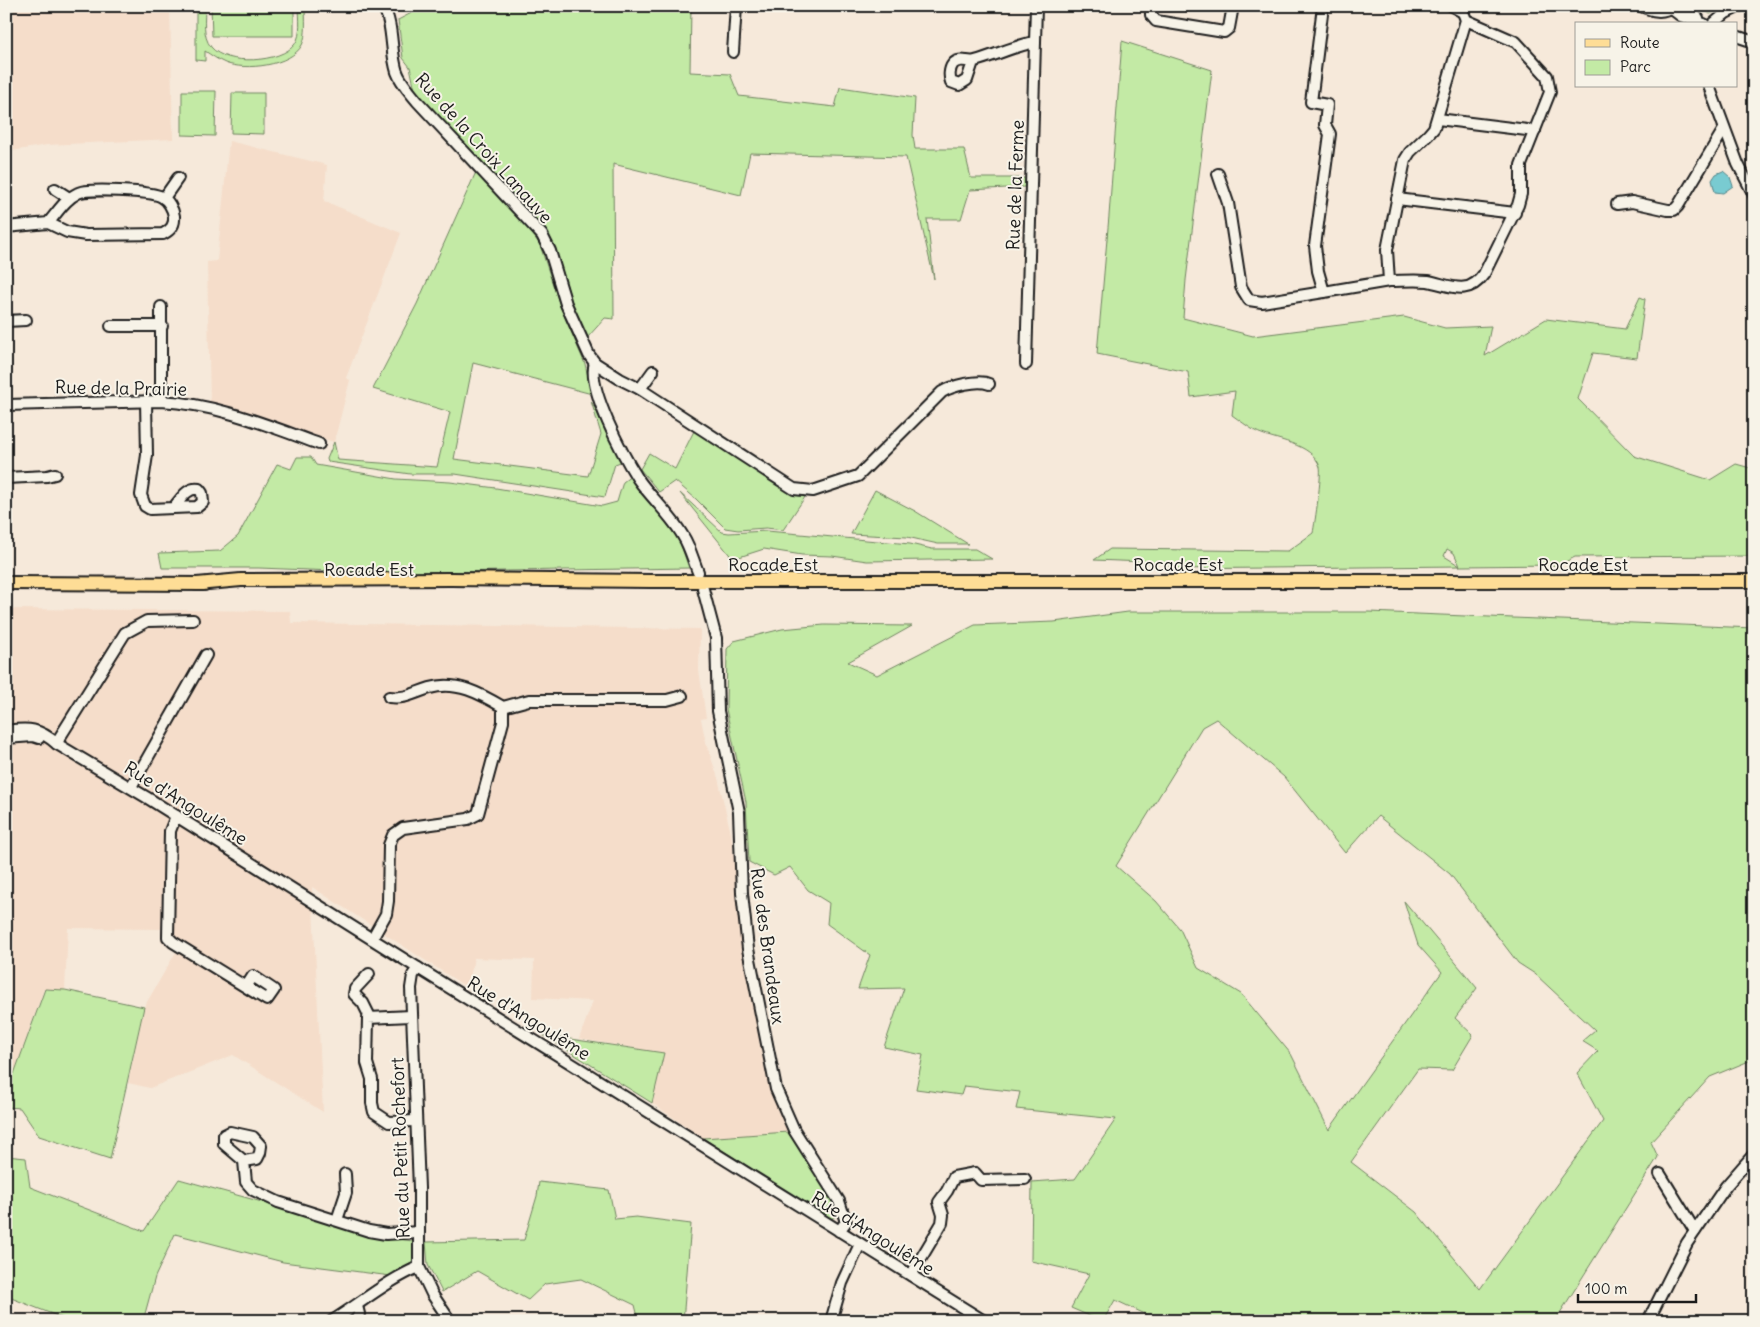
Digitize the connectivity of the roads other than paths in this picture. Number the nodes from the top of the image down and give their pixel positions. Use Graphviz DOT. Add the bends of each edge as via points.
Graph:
graph roads {
  1 [pos="383,6"];
  2 [pos="736,6"];
  3 [pos="1036,6"];
  4 [pos="1151,6"];
  5 [pos="1233,6"];
  6 [pos="1323,6"];
  7 [pos="1452,6"];
  8 [pos="1641,6"];
  9 [pos="1682,6"];
  10 [pos="1740,6"];
  11 [pos="1671,7"];
  12 [pos="1464,13"];
  13 [pos="1704,22"];
  14 [pos="1715,22"];
  15 [pos="1738,37"];
  16 [pos="1035,42"];
  17 [pos="1754,42"];
  18 [pos="732,52"];
  19 [pos="973,62"];
  20 [pos="1710,88"];
  21 [pos="1438,119"];
  22 [pos="1724,129"];
  23 [pos="1535,131"];
  24 [pos="1218,174"];
  25 [pos="178,178"];
  26 [pos="55,189"];
  27 [pos="1754,195"];
  28 [pos="69,198"];
  29 [pos="164,198"];
  30 [pos="1397,199"];
  31 [pos="1618,204"];
  32 [pos="1515,213"];
  33 [pos="48,223"];
  34 [pos="6,227"];
  35 [pos="1389,281"];
  36 [pos="1324,292"];
  37 [pos="161,307"];
  38 [pos="26,320"];
  39 [pos="6,321"];
  40 [pos="111,326"];
  41 [pos="162,326"];
  42 [pos="595,363"];
  43 [pos="1026,364"];
  44 [pos="653,371"];
  45 [pos="989,384"];
  46 [pos="640,388"];
  47 [pos="161,401"];
  48 [pos="146,402"];
  49 [pos="6,405"];
  50 [pos="319,444"];
  51 [pos="55,474"];
  52 [pos="6,478"];
  53 [pos="174,507"];
  54 [pos="698,572"];
  55 [pos="1754,581"];
  56 [pos="6,583"];
  57 [pos="703,588"];
  58 [pos="193,620"];
  59 [pos="206,655"];
  60 [pos="682,696"];
  61 [pos="389,697"];
  62 [pos="504,707"];
  63 [pos="7,732"];
  64 [pos="57,744"];
  65 [pos="131,787"];
  66 [pos="176,816"];
  67 [pos="372,939"];
  68 [pos="418,968"];
  69 [pos="369,974"];
  70 [pos="246,987"];
  71 [pos="411,1016"];
  72 [pos="370,1017"];
  73 [pos="416,1121"];
  74 [pos="1754,1154"];
  75 [pos="244,1161"];
  76 [pos="345,1174"];
  77 [pos="1660,1174"];
  78 [pos="1025,1179"];
  79 [pos="337,1220"];
  80 [pos="839,1231"];
  81 [pos="1695,1231"];
  82 [pos="419,1232"];
  83 [pos="860,1244"];
  84 [pos="420,1267"];
  85 [pos="910,1275"];
  86 [pos="356,1306"];
  87 [pos="332,1321"];
  88 [pos="356,1321"];
  89 [pos="450,1321"];
  90 [pos="830,1321"];
  91 [pos="984,1321"];
  92 [pos="1648,1321"];
  1 -- 42 [label="street, Rue de la Croix Lanauve" via="402,81 542,235 566,304"];
  2 -- 18 [label="street"];
  3 -- 16 [label="street, Rue de la Ferme"];
  4 -- 5 [label="street" via="1151,15 1156,21 1224,32 1229,28"];
  6 -- 36 [label="street" via="1312,102 1327,105 1325,126 1330,134 1315,246"];
  7 -- 12 [label="street"];
  8 -- 11 [label="street" via="1656,11"];
  9 -- 13 [label="street"];
  10 -- 14 [label="street" via="1726,12"];
  11 -- 13 [label="street" via="1681,16"];
  12 -- 21 [label="street"];
  12 -- 23 [label="street" via="1516,42 1547,76 1550,92"];
  15 -- 17 [label="street"];
  16 -- 19 [label="street" via="1016,45"];
  16 -- 43 [label="street, Rue de la Ferme"];
  20 -- 22 [label="street"];
  21 -- 23 [label="street"];
  21 -- 30 [label="street" via="1405,160"];
  22 -- 27 [label="street"];
  22 -- 31 [label="street" via="1674,210 1632,202"];
  23 -- 32 [label="street" via="1521,165 1521,194"];
  24 -- 36 [label="street" via="1228,204 1241,287 1249,300 1262,302"];
  25 -- 29 [label="street"];
  26 -- 28 [label="street"];
  28 -- 29 [label="street" via="80,191 138,192"];
  28 -- 33 [label="street"];
  29 -- 33 [label="street" via="174,215 170,230 163,234 86,235 67,232"];
  30 -- 32 [label="street"];
  30 -- 35 [label="street" via="1387,250"];
  32 -- 35 [label="street" via="1484,274 1472,286 1454,288 1427,281"];
  33 -- 34 [label="street"];
  35 -- 36 [label="street"];
  37 -- 41 [label="street"];
  38 -- 39 [label="street"];
  40 -- 41 [label="street"];
  41 -- 47 [label="street"];
  42 -- 46 [label="street"];
  42 -- 54 [label="street" via="597,394 625,456 638,480 675,522"];
  44 -- 46 [label="street"];
  45 -- 46 [label="street" via="980,382 942,392 858,476 813,491 794,489"];
  47 -- 48 [label="street, Rue de la Prairie"];
  47 -- 50 [label="street, Rue de la Prairie" via="230,412"];
  48 -- 49 [label="street, Rue de la Prairie"];
  48 -- 53 [label="street" via="147,454 141,495 145,506 150,509"];
  51 -- 52 [label="street"];
  55 -- 56 [label="main road, Rocade Est" via="602,581 443,587"];
  57 -- 80 [label="street, Rue des Brandeaux" via="716,638 718,710 739,812 740,868 747,939 776,1089 794,1130 839,1201 846,1222"];
  58 -- 64 [label="street" via="147,621 125,633"];
  59 -- 65 [label="street"];
  60 -- 62 [label="street" via="667,700 529,700"];
  61 -- 62 [label="street" via="402,698 444,685 461,687"];
  62 -- 67 [label="street" via="503,722 478,814 468,819 404,828 393,835 389,845 386,914"];
  63 -- 64 [label="street, Rue d'Angoulême" via="35,730 46,734"];
  64 -- 65 [label="street, Rue d'Angoulême"];
  65 -- 66 [label="street, Rue d'Angoulême"];
  66 -- 67 [label="street, Rue d'Angoulême"];
  66 -- 70 [label="street" via="170,831 168,937"];
  67 -- 68 [label="street, Rue d'Angoulême"];
  68 -- 71 [label="street, Rue du Petit Rochefort" via="413,974"];
  68 -- 80 [label="street, Rue d'Angoulême"];
  69 -- 72 [label="street" via="354,994"];
  71 -- 72 [label="street"];
  71 -- 73 [label="street, Rue du Petit Rochefort"];
  72 -- 73 [label="street" via="366,1023 366,1063 372,1079 374,1112 389,1122"];
  73 -- 82 [label="street, Rue du Petit Rochefort"];
  74 -- 81 [label="street" via="1726,1186"];
  75 -- 79 [label="street" via="246,1182 253,1190 278,1202"];
  76 -- 79 [label="street" via="346,1193"];
  77 -- 81 [label="street"];
  78 -- 85 [label="street" via="981,1180 975,1173 954,1177 939,1202 942,1223"];
  79 -- 82 [label="street" via="377,1233"];
  80 -- 83 [label="street, Rue d'Angoulême"];
  81 -- 92 [label="street"];
  82 -- 84 [label="street, Rue du Petit Rochefort"];
  83 -- 85 [label="street, Rue d'Angoulême"];
  83 -- 90 [label="street" via="842,1283"];
  84 -- 86 [label="street" via="389,1282"];
  84 -- 89 [label="street, Rue du Petit Rochefort" via="428,1288"];
  85 -- 91 [label="street, Rue d'Angoulême"];
  86 -- 87 [label="street"];
  86 -- 88 [label="street" via="359,1314"];
}
